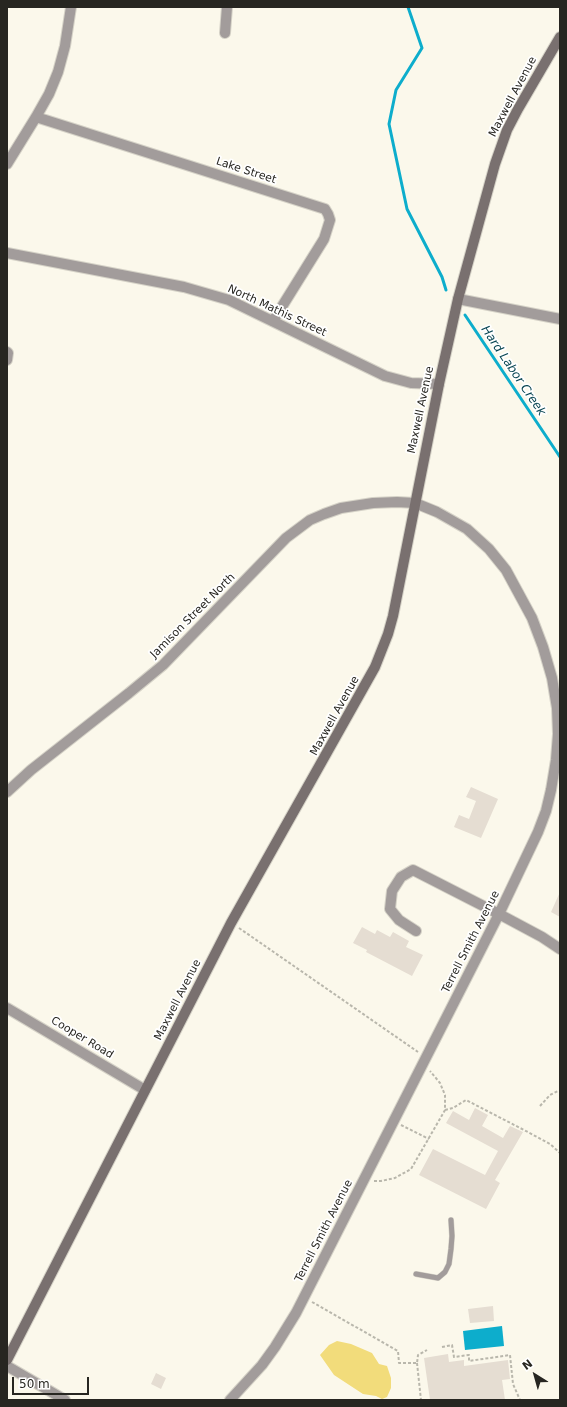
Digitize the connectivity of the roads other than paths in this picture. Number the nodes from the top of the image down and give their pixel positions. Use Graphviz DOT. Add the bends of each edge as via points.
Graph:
graph roads {
  1 [pos="71,7"];
  2 [pos="227,7"];
  3 [pos="225,33"];
  4 [pos="560,37"];
  5 [pos="36,117"];
  6 [pos="7,164"];
  7 [pos="7,253"];
  8 [pos="458,299"];
  9 [pos="560,319"];
  10 [pos="273,321"];
  11 [pos="7,352"];
  12 [pos="7,360"];
  13 [pos="439,384"];
  14 [pos="415,503"];
  15 [pos="7,792"];
  16 [pos="499,914"];
  17 [pos="416,931"];
  18 [pos="560,949"];
  19 [pos="7,1008"];
  20 [pos="144,1090"];
  21 [pos="451,1220"];
  22 [pos="416,1274"];
  23 [pos="7,1360"];
  24 [pos="7,1366"];
  25 [pos="65,1400"];
  26 [pos="230,1400"];
  1 -- 5 [label="street" via="58,72"];
  2 -- 3 [label="street"];
  4 -- 8 [label="main road, Maxwell Avenue" via="518,109 500,147"];
  5 -- 6 [label="street"];
  5 -- 10 [label="street, Lake Street" via="325,209 330,220 324,239"];
  7 -- 10 [label="street, North Mathis Street" via="184,287 229,300"];
  8 -- 9 [label="street"];
  8 -- 13 [label="main road, Maxwell Avenue"];
  10 -- 13 [label="street, North Mathis Street" via="385,376 411,384"];
  11 -- 12 [label="street"];
  13 -- 14 [label="main road, Maxwell Avenue"];
  14 -- 15 [label="street, Jamison Street North" via="374,503 341,508 298,528 163,665"];
  14 -- 16 [label="street, Terrell Smith Avenue" via="437,512 467,530 496,557 532,618 552,678 558,734 551,790 538,832"];
  14 -- 20 [label="main road, Maxwell Avenue" via="393,616 375,667 231,923"];
  16 -- 17 [label="street" via="413,870 401,877 392,891 390,909 398,920"];
  16 -- 18 [label="street"];
  16 -- 26 [label="street, Terrell Smith Avenue" via="285,1332 262,1365"];
  19 -- 20 [label="street, Cooper Road"];
  20 -- 23 [label="main road, Maxwell Avenue"];
  21 -- 22 [label="lane" via="449,1264 445,1272 438,1278"];
  24 -- 25 [label="street"];
}
